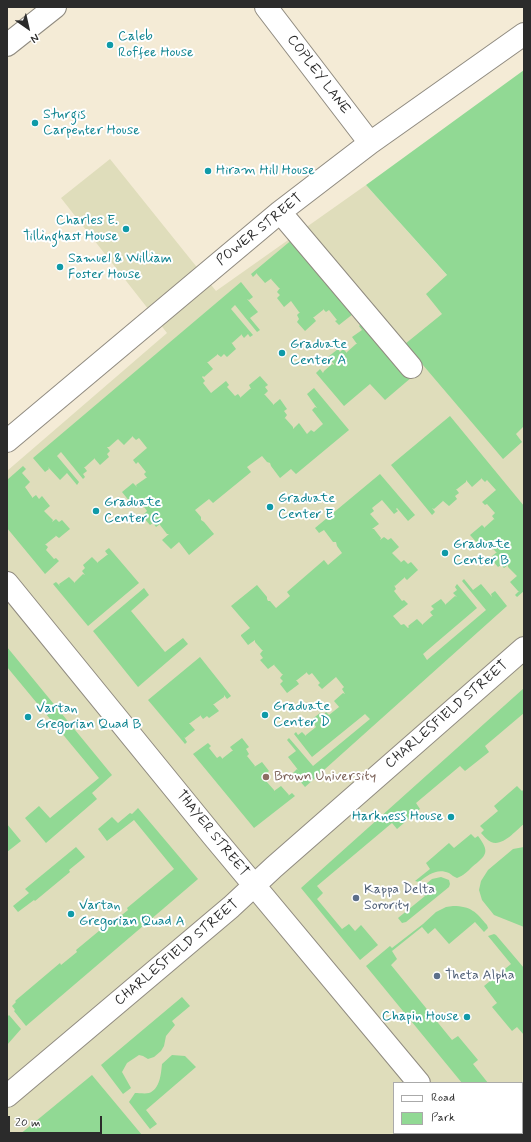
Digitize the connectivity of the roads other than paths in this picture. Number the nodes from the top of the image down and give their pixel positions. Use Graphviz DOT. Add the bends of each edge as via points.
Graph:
graph roads {
  1 [pos="266,7"];
  2 [pos="51,8"];
  3 [pos="524,34"];
  4 [pos="7,45"];
  5 [pos="370,143"];
  6 [pos="280,212"];
  7 [pos="411,367"];
  8 [pos="7,440"];
  9 [pos="7,583"];
  10 [pos="524,648"];
  11 [pos="254,885"];
  12 [pos="418,1082"];
  13 [pos="7,1096"];
  1 -- 5 [label="street, COPLEY LANE"];
  2 -- 4 [label="street"];
  3 -- 5 [label="street, POWER STREET"];
  5 -- 6 [label="street, POWER STREET"];
  6 -- 7 [label="street"];
  6 -- 8 [label="street, POWER STREET"];
  9 -- 11 [label="street, THAYER STREET"];
  10 -- 11 [label="street, CHARLESFIELD STREET"];
  11 -- 12 [label="street, THAYER STREET"];
  11 -- 13 [label="street, CHARLESFIELD STREET"];
}
